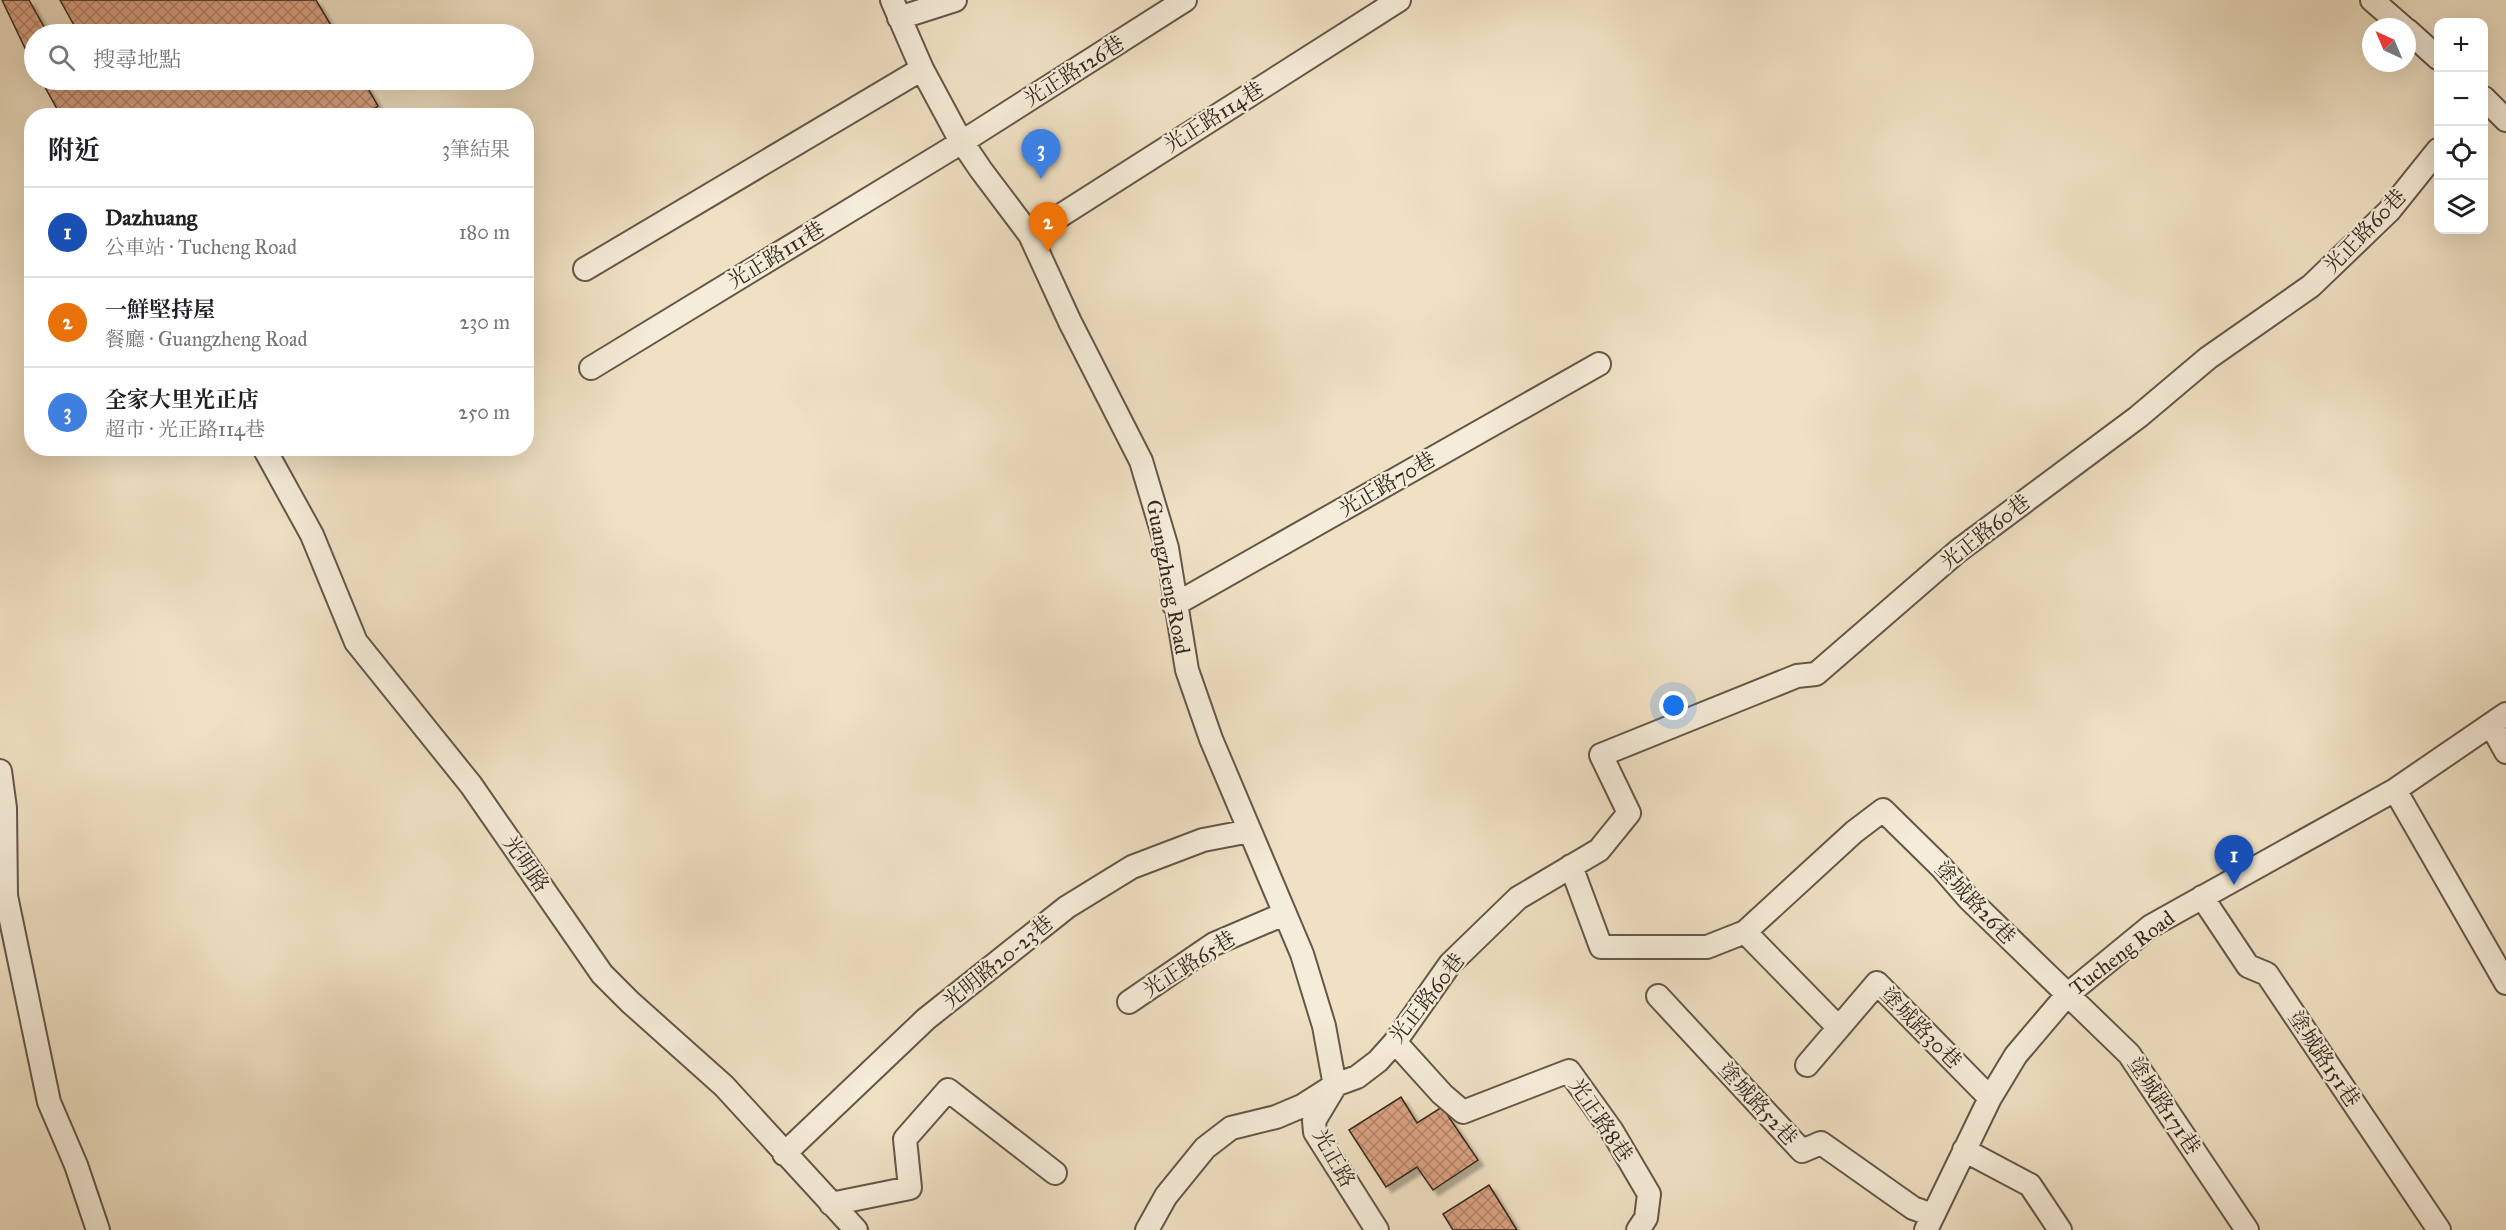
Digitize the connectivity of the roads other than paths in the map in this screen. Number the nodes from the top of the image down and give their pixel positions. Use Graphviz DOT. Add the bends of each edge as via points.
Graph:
graph roads {
  1 [pos="955,0"];
  2 [pos="1185,0"];
  3 [pos="1399,0"];
  4 [pos="2372,0"];
  5 [pos="896,9"];
  6 [pos="2393,18"];
  7 [pos="2416,38"];
  8 [pos="2434,54"];
  9 [pos="922,69"];
  10 [pos="2488,102"];
  11 [pos="2506,120"];
  12 [pos="962,142"];
  13 [pos="2434,156"];
  14 [pos="1029,235"];
  15 [pos="585,268"];
  16 [pos="1599,364"];
  17 [pos="591,368"];
  18 [pos="268,456"];
  19 [pos="1174,605"];
  20 [pos="2498,720"];
  21 [pos="2506,752"];
  22 [pos="0,771"];
  23 [pos="2395,790"];
  24 [pos="1250,831"];
  25 [pos="1571,866"];
  26 [pos="2202,897"];
  27 [pos="1284,914"];
  28 [pos="1745,932"];
  29 [pos="2506,983"];
  30 [pos="2067,995"];
  31 [pos="1658,996"];
  32 [pos="1129,1002"];
  33 [pos="1838,1027"];
  34 [pos="1395,1042"];
  35 [pos="1807,1065"];
  36 [pos="1335,1085"];
  37 [pos="1990,1098"];
  38 [pos="1964,1150"];
  39 [pos="784,1154"];
  40 [pos="1055,1173"];
  41 [pos="831,1204"];
  42 [pos="1929,1222"];
  43 [pos="99,1230"];
  44 [pos="856,1230"];
  45 [pos="1147,1230"];
  46 [pos="1377,1230"];
  47 [pos="1638,1230"];
  48 [pos="2060,1230"];
  49 [pos="2247,1230"];
  50 [pos="2439,1230"];
  1 -- 5 [label="street"];
  2 -- 12 [label="street, 光正路126巷"];
  3 -- 14 [label="street, 光正路114巷"];
  4 -- 6 [label="street"];
  5 -- 9 [label="street, Guangzheng Road"];
  7 -- 8 [label="street"];
  9 -- 12 [label="street, Guangzheng Road"];
  9 -- 15 [label="street"];
  10 -- 11 [label="street"];
  12 -- 14 [label="street, Guangzheng Road"];
  12 -- 17 [label="street, 光正路111巷"];
  13 -- 25 [label="street, 光正路60巷" via="2388,211 2311,286 2208,358 2138,417 1958,551 1816,674 1797,676 1601,754 1629,813 1599,850"];
  14 -- 19 [label="street, Guangzheng Road" via="1141,461 1167,548"];
  16 -- 19 [label="street, 光正路70巷"];
  18 -- 39 [label="street, 光明路" via="312,536 356,642 471,785 602,974 724,1086"];
  19 -- 24 [label="street, Guangzheng Road" via="1187,670"];
  20 -- 21 [label="street"];
  20 -- 23 [label="street, Tucheng Road"];
  22 -- 43 [label="street" via="5,808 6,897 49,1102"];
  23 -- 26 [label="street, Tucheng Road"];
  23 -- 29 [label="street"];
  24 -- 27 [label="street, Guangzheng Road"];
  24 -- 39 [label="street, 光明路20-23巷" via="1203,840 1132,867 1067,907 926,1019"];
  25 -- 28 [label="street" via="1601,947 1707,947"];
  25 -- 34 [label="street, 光正路60巷" via="1518,898 1450,964"];
  26 -- 30 [label="street, Tucheng Road" via="2151,926"];
  26 -- 50 [label="street, 塗城路151巷" via="2248,966 2267,974"];
  27 -- 32 [label="street, 光正路65巷" via="1214,944"];
  27 -- 36 [label="street, Guangzheng Road" via="1302,954 1324,1026"];
  28 -- 30 [label="street, 塗城路26巷" via="1854,832 1884,810"];
  28 -- 33 [label="street"];
  30 -- 37 [label="street, Tucheng Road" via="2016,1055"];
  30 -- 49 [label="street, 塗城路171巷" via="2129,1054"];
  31 -- 42 [label="street, 塗城路52巷" via="1802,1151 1821,1143"];
  33 -- 35 [label="street, 塗城路30巷"];
  33 -- 37 [label="street, 塗城路30巷" via="1877,983"];
  34 -- 36 [label="street, 光正路60巷" via="1358,1077"];
  34 -- 47 [label="street, 光正路8巷" via="1463,1112 1569,1071 1612,1131 1649,1194 1646,1218"];
  36 -- 45 [label="street, 光正路60巷" via="1276,1117 1231,1128 1205,1148 1166,1196"];
  36 -- 46 [label="street, 光正路" via="1314,1121 1315,1132"];
  37 -- 38 [label="street, Tucheng Road"];
  38 -- 42 [label="street, Tucheng Road"];
  38 -- 48 [label="street" via="2031,1185"];
  39 -- 41 [label="street, 光明路"];
  40 -- 41 [label="street" via="948,1090 905,1139 910,1188"];
  41 -- 44 [label="street, 光明路"];
}
